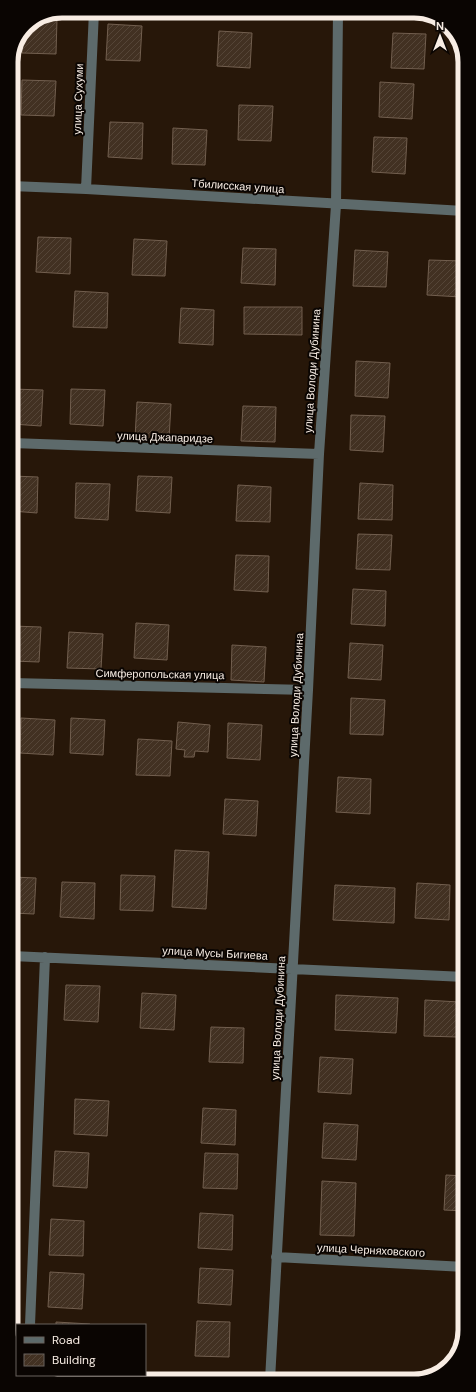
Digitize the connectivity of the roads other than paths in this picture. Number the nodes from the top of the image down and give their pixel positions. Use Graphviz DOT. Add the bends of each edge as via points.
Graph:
graph roads {
  1 [pos="94,18"];
  2 [pos="338,18"];
  3 [pos="18,186"];
  4 [pos="86,189"];
  5 [pos="336,205"];
  6 [pos="458,211"];
  7 [pos="18,443"];
  8 [pos="318,454"];
  9 [pos="18,683"];
  10 [pos="308,690"];
  11 [pos="18,956"];
  12 [pos="45,957"];
  13 [pos="293,969"];
  14 [pos="458,977"];
  15 [pos="276,1257"];
  16 [pos="458,1267"];
  17 [pos="30,1324"];
  18 [pos="270,1374"];
  1 -- 4 [label="street, улица Сухуми"];
  2 -- 5 [label="street, улица Володи Дубинина"];
  3 -- 4 [label="street, Тбилисская улица"];
  4 -- 5 [label="street, Тбилисская улица"];
  5 -- 6 [label="street, Тбилисская улица"];
  5 -- 8 [label="street, улица Володи Дубинина"];
  7 -- 8 [label="street, улица Джапаридзе"];
  8 -- 10 [label="street, улица Володи Дубинина"];
  9 -- 10 [label="street, Симферопольская улица"];
  10 -- 13 [label="street, улица Володи Дубинина"];
  11 -- 12 [label="street, улица Мусы Бигиева"];
  12 -- 13 [label="street, улица Мусы Бигиева"];
  12 -- 17 [label="street"];
  13 -- 14 [label="street, улица Мусы Бигиева"];
  13 -- 15 [label="street, улица Володи Дубинина"];
  15 -- 16 [label="street, улица Черняховского"];
  15 -- 18 [label="street, улица Володи Дубинина"];
}
